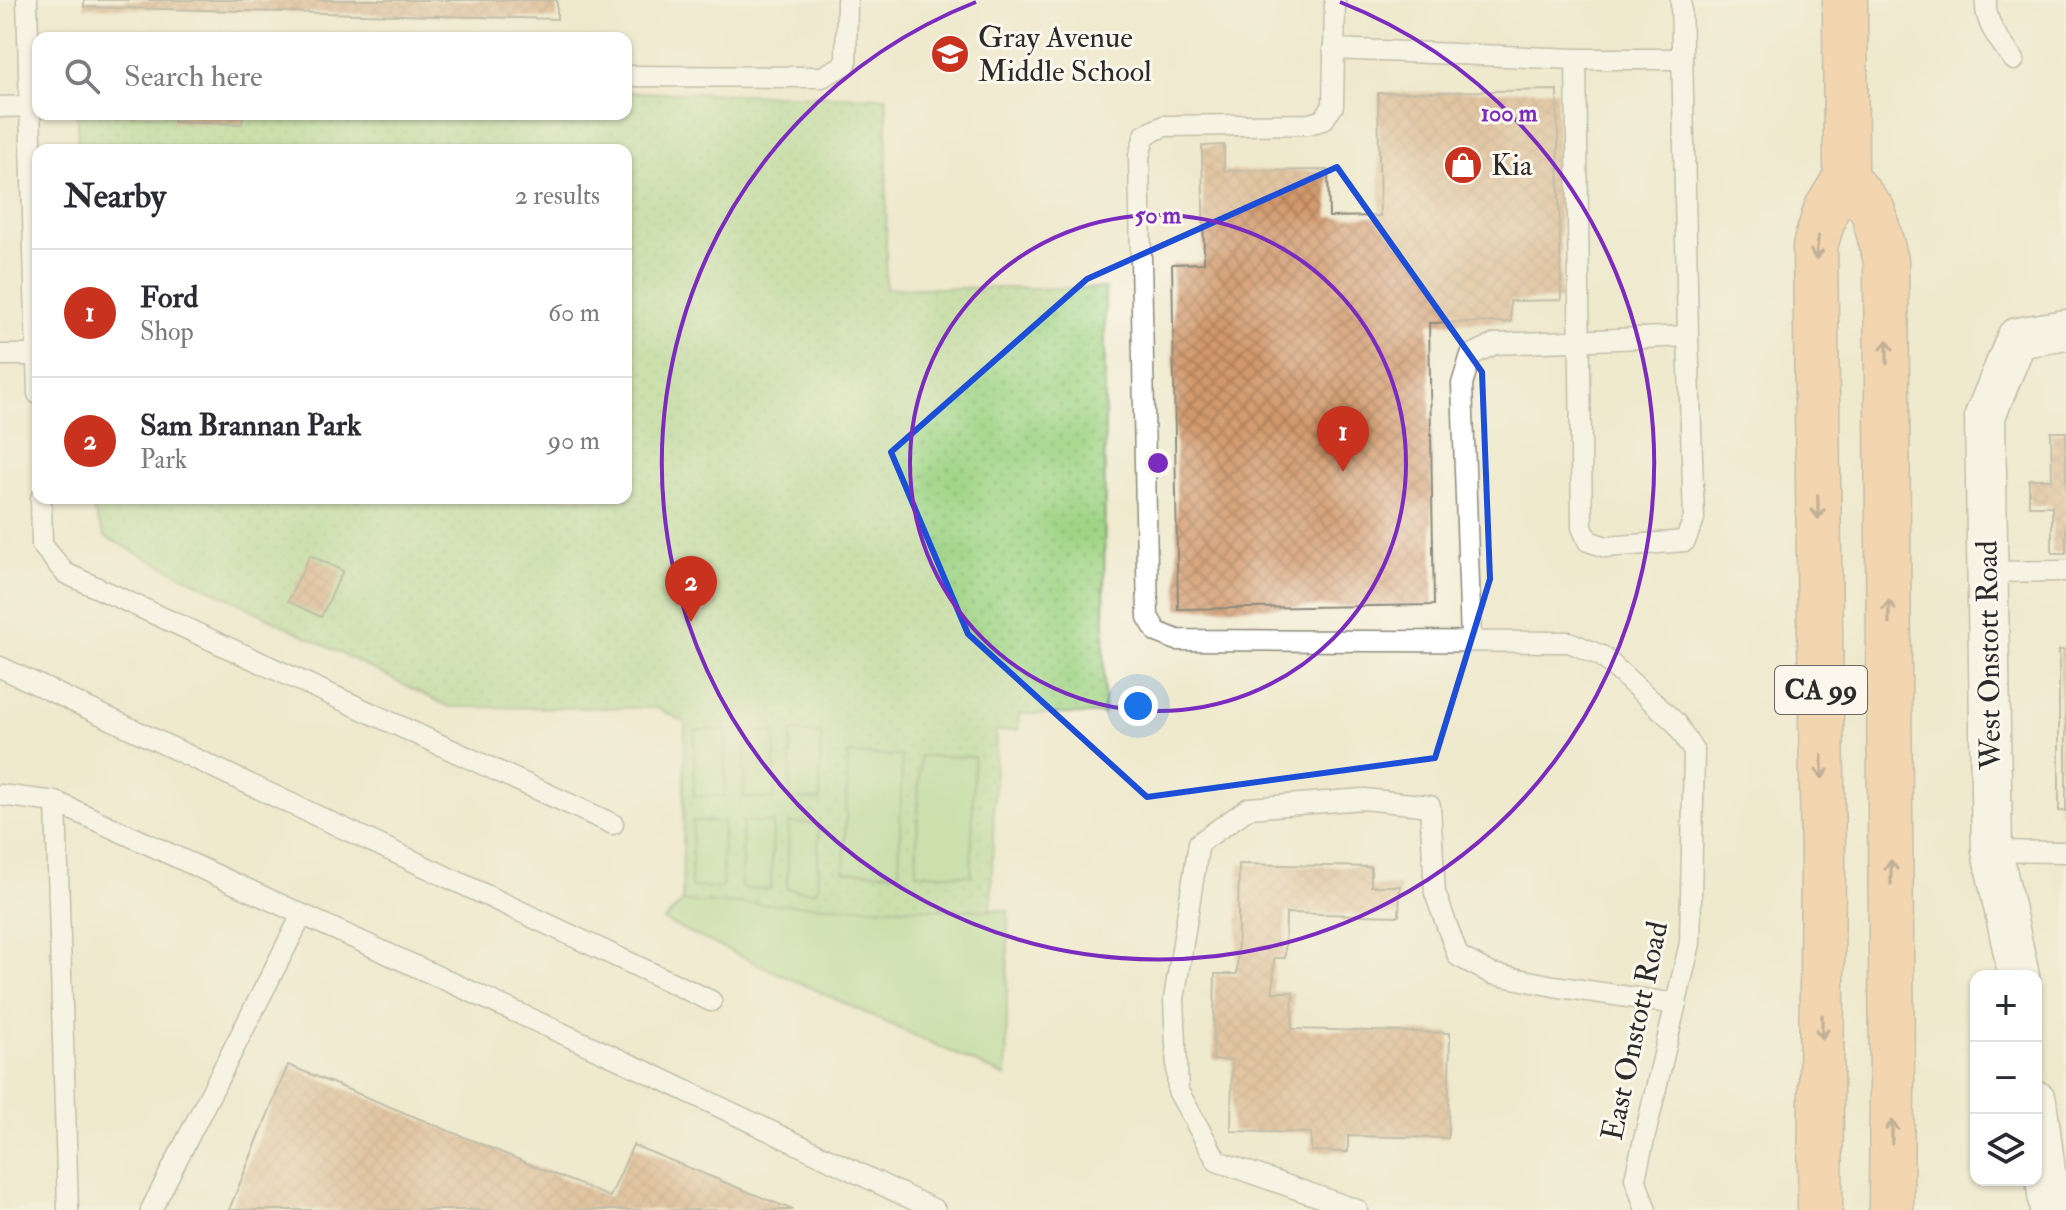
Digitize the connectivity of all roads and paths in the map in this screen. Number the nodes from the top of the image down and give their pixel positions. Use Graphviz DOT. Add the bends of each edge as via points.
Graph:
graph roads {
  1 [pos="27,0"];
  2 [pos="847,0"];
  3 [pos="1335,0"];
  4 [pos="1681,0"];
  5 [pos="1845,0"];
  6 [pos="1986,0"];
  7 [pos="1333,49"];
  8 [pos="32,57"];
  9 [pos="1576,59"];
  10 [pos="1682,59"];
  11 [pos="2014,60"];
  12 [pos="632,76"];
  13 [pos="32,93"];
  14 [pos="30,106"];
  15 [pos="0,107"];
  16 [pos="32,177"];
  17 [pos="1846,177"];
  18 [pos="2066,330"];
  19 [pos="1688,336"];
  20 [pos="1578,340"];
  21 [pos="0,355"];
  22 [pos="32,355"];
  23 [pos="41,504"];
  24 [pos="2066,571"];
  25 [pos="1987,572"];
  26 [pos="1471,640"];
  27 [pos="0,667"];
  28 [pos="0,795"];
  29 [pos="56,802"];
  30 [pos="613,824"];
  31 [pos="1992,851"];
  32 [pos="2066,852"];
  33 [pos="302,915"];
  34 [pos="2018,970"];
  35 [pos="711,1001"];
  36 [pos="1676,1004"];
  37 [pos="2038,1114"];
  38 [pos="68,1210"];
  39 [pos="151,1210"];
  40 [pos="935,1210"];
  41 [pos="1357,1210"];
  42 [pos="1646,1210"];
  43 [pos="1820,1210"];
  44 [pos="1891,1210"];
  45 [pos="2050,1210"];
  1 -- 8 [label="lane"];
  2 -- 12 [label="lane" via="846,64 822,77"];
  3 -- 7 [label="lane"];
  4 -- 10 [label="lane"];
  5 -- 17 [label="highway"];
  6 -- 11 [label="lane" via="1993,31"];
  7 -- 9 [label="lane"];
  7 -- 26 [label="lane" via="1333,106 1323,120 1164,126 1145,135 1139,156 1148,617 1157,632 1177,640"];
  9 -- 10 [label="lane"];
  9 -- 20 [label="lane"];
  10 -- 19 [label="lane"];
  13 -- 14 [label="lane"];
  14 -- 15 [label="lane"];
  14 -- 16 [label="lane"];
  17 -- 43 [label="highway, CA 99, one-way" via="1826,210 1815,246 1823,863"];
  44 -- 17 [label="highway, CA 99, one-way" via="1886,261 1873,211"];
  18 -- 25 [label="street, West Onstott Road" via="2017,338 1985,416"];
  19 -- 20 [label="lane"];
  19 -- 20 [label="lane" via="1694,519 1685,541 1606,547 1588,541 1582,527"];
  20 -- 26 [label="lane" via="1495,344 1471,355 1462,384"];
  21 -- 22 [label="lane"];
  23 -- 30 [label="lane" via="42,545 65,573"];
  24 -- 25 [label="lane"];
  25 -- 31 [label="street, West Onstott Road"];
  26 -- 36 [label="lane, East Onstott Road" via="1569,642 1602,656 1676,723 1694,752 1690,943"];
  27 -- 35 [label="lane"];
  28 -- 29 [label="lane"];
  29 -- 33 [label="lane"];
  29 -- 38 [label="lane"];
  31 -- 32 [label="lane"];
  31 -- 34 [label="street, West Onstott Road"];
  33 -- 39 [label="lane"];
  33 -- 40 [label="lane"];
  36 -- 41 [label="lane" via="1492,974 1458,956 1435,893 1430,806 1364,799 1249,808 1199,843 1174,999 1178,1091 1217,1161"];
  36 -- 42 [label="lane, East Onstott Road" via="1635,1178"];
  37 -- 45 [label="street"];
}
